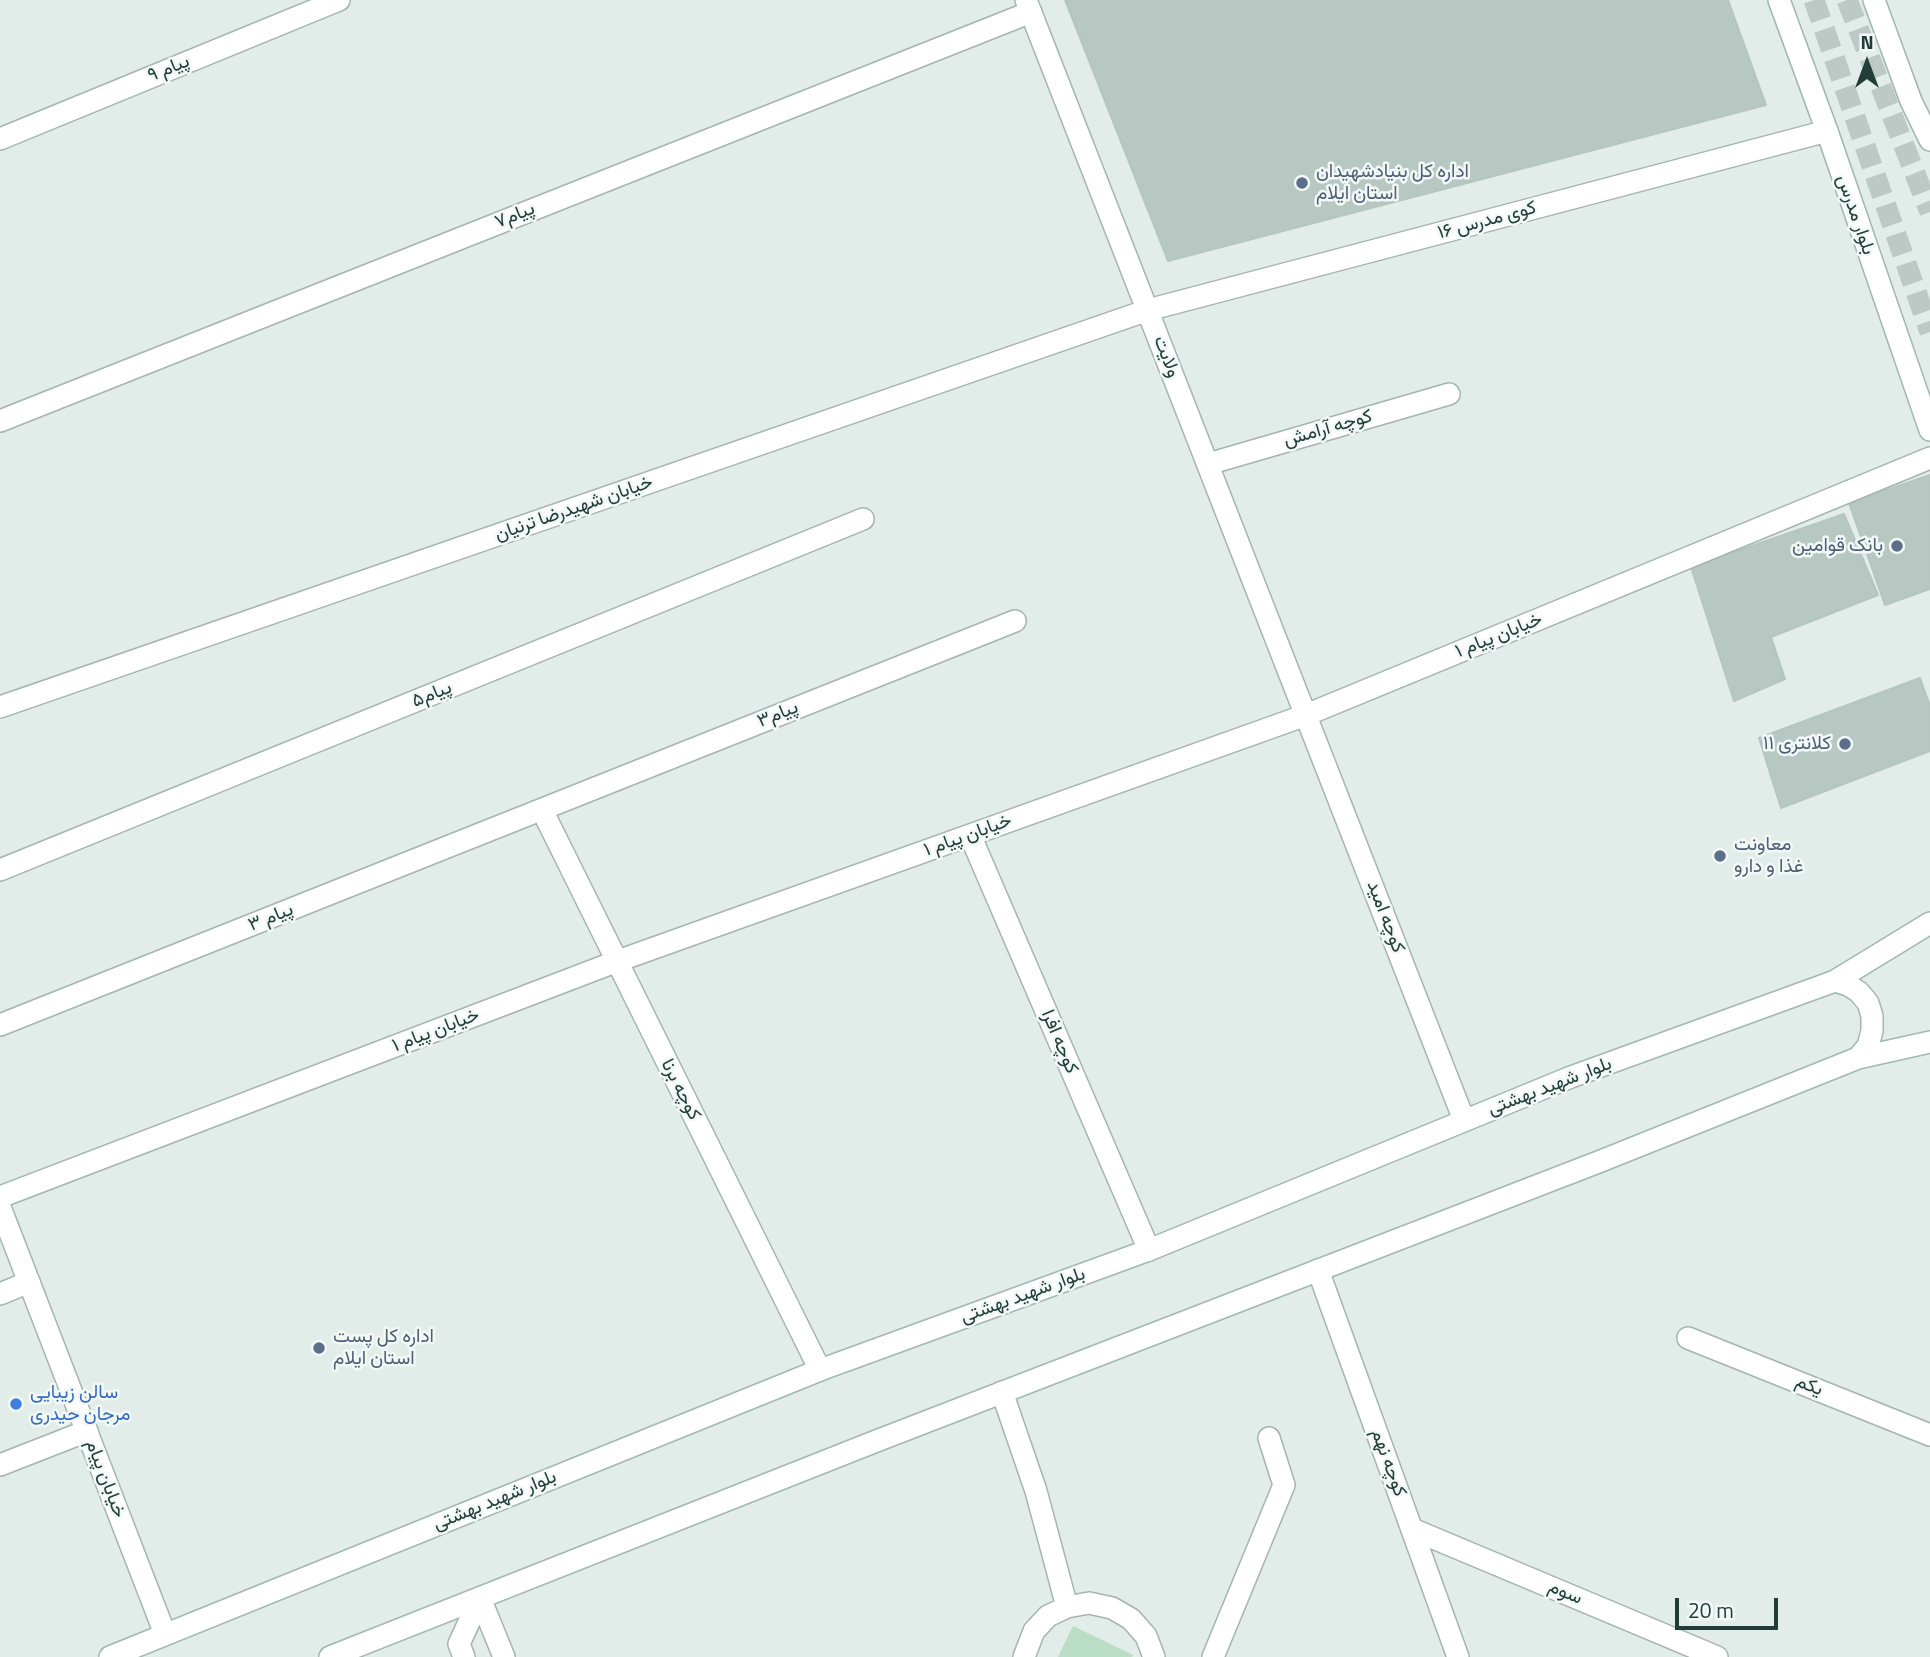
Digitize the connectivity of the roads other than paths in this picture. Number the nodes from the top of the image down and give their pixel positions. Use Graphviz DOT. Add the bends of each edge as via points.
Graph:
graph roads {
  1 [pos="339,0"];
  2 [pos="1779,0"];
  3 [pos="1874,0"];
  4 [pos="1028,6"];
  5 [pos="1827,131"];
  6 [pos="0,139"];
  7 [pos="1930,140"];
  8 [pos="1148,310"];
  9 [pos="1449,394"];
  10 [pos="0,421"];
  11 [pos="1930,430"];
  12 [pos="1930,458"];
  13 [pos="1208,464"];
  14 [pos="863,519"];
  15 [pos="1015,621"];
  16 [pos="0,708"];
  17 [pos="1306,715"];
  18 [pos="542,810"];
  19 [pos="970,835"];
  20 [pos="0,870"];
  21 [pos="1930,923"];
  22 [pos="615,962"];
  23 [pos="1835,981"];
  24 [pos="0,1026"];
  25 [pos="1930,1042"];
  26 [pos="1858,1058"];
  27 [pos="1464,1120"];
  28 [pos="0,1197"];
  29 [pos="0,1207"];
  30 [pos="1149,1250"];
  31 [pos="1318,1270"];
  32 [pos="29,1282"];
  33 [pos="0,1294"];
  34 [pos="1688,1338"];
  35 [pos="820,1370"];
  36 [pos="1002,1392"];
  37 [pos="86,1431"];
  38 [pos="1930,1435"];
  39 [pos="1269,1438"];
  40 [pos="0,1465"];
  41 [pos="1412,1529"];
  42 [pos="480,1598"];
  43 [pos="1067,1607"];
  44 [pos="165,1634"];
  45 [pos="110,1657"];
  46 [pos="330,1657"];
  47 [pos="464,1657"];
  48 [pos="503,1657"];
  49 [pos="1024,1657"];
  50 [pos="1154,1657"];
  51 [pos="1213,1657"];
  52 [pos="1458,1657"];
  53 [pos="1717,1657"];
  1 -- 6 [label="street, پیام ۹"];
  2 -- 5 [label="street, بلوار مدرس"];
  3 -- 7 [label="street"];
  4 -- 8 [label="street, ولایت"];
  4 -- 10 [label="street, پیام۷"];
  5 -- 8 [label="street, کوی مدرس ۱۶"];
  5 -- 11 [label="street, بلوار مدرس"];
  8 -- 13 [label="street, ولایت"];
  8 -- 16 [label="street, خیابان شهیدرضا ترنیان"];
  9 -- 13 [label="street, کوچه آرامش"];
  12 -- 17 [label="street, خیابان پیام ۱"];
  13 -- 17 [label="street, ولایت"];
  14 -- 20 [label="street, پیام۵"];
  15 -- 18 [label="street, پیام۳"];
  17 -- 19 [label="street, خیابان پیام ۱"];
  17 -- 27 [label="street, کوچه امید"];
  18 -- 22 [label="street, کوچه برنا"];
  18 -- 24 [label="street, پیام ۳"];
  19 -- 22 [label="street, خیابان پیام ۱"];
  19 -- 30 [label="street, کوچه افرا"];
  21 -- 23 [label="street, بلوار شهید بهشتی"];
  22 -- 28 [label="street, خیابان پیام ۱"];
  22 -- 35 [label="street, کوچه برنا"];
  23 -- 26 [label="street" via="1859,992 1872,1016 1868,1046"];
  23 -- 27 [label="street, بلوار شهید بهشتی"];
  25 -- 26 [label="street"];
  26 -- 31 [label="street"];
  27 -- 30 [label="street, بلوار شهید بهشتی"];
  29 -- 32 [label="street, خیابان پیام"];
  30 -- 35 [label="street, بلوار شهید بهشتی"];
  31 -- 36 [label="street"];
  31 -- 41 [label="street, کوچه نهم"];
  32 -- 33 [label="street"];
  32 -- 37 [label="street, خیابان پیام"];
  34 -- 38 [label="street, یکم"];
  35 -- 44 [label="street, بلوار شهید بهشتی"];
  36 -- 42 [label="street"];
  36 -- 43 [label="street" via="1036,1491"];
  37 -- 40 [label="street"];
  37 -- 44 [label="street, خیابان پیام"];
  39 -- 51 [label="street" via="1284,1485"];
  41 -- 52 [label="street, کوچه نهم"];
  41 -- 53 [label="street, سوم"];
  42 -- 46 [label="street"];
  42 -- 47 [label="street" via="459,1644"];
  42 -- 48 [label="street"];
  43 -- 49 [label="street" via="1048,1616 1034,1631"];
  43 -- 50 [label="street" via="1089,1603 1112,1608 1131,1619 1146,1636"];
  44 -- 45 [label="street, بلوار شهید بهشتی"];
}
